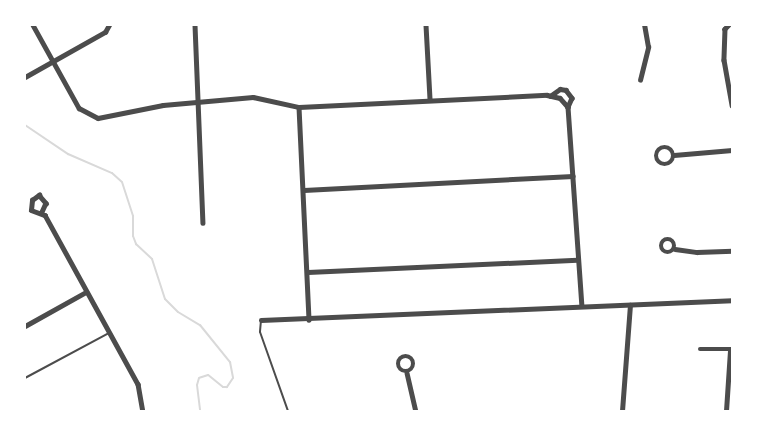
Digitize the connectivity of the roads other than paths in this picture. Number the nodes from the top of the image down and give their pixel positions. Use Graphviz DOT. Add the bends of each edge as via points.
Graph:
graph roads {
  1 [pos="33,25"];
  2 [pos="109,25"];
  3 [pos="194,25"];
  4 [pos="426,25"];
  5 [pos="644,25"];
  6 [pos="725,26"];
  7 [pos="53,62"];
  8 [pos="25,77"];
  9 [pos="640,80"];
  10 [pos="550,96"];
  11 [pos="198,100"];
  12 [pos="430,100"];
  13 [pos="732,104"];
  14 [pos="568,107"];
  15 [pos="299,108"];
  16 [pos="732,150"];
  17 [pos="674,155"];
  18 [pos="573,176"];
  19 [pos="304,190"];
  20 [pos="31,210"];
  21 [pos="42,212"];
  22 [pos="25,213"];
  23 [pos="203,223"];
  24 [pos="675,249"];
  25 [pos="732,251"];
  26 [pos="577,260"];
  27 [pos="308,272"];
  28 [pos="86,292"];
  29 [pos="732,300"];
  30 [pos="630,305"];
  31 [pos="582,306"];
  32 [pos="262,320"];
  33 [pos="309,320"];
  34 [pos="25,326"];
  35 [pos="109,332"];
  36 [pos="700,349"];
  37 [pos="731,350"];
  38 [pos="407,373"];
  39 [pos="25,378"];
  40 [pos="143,411"];
  41 [pos="288,411"];
  42 [pos="416,411"];
  43 [pos="622,411"];
  44 [pos="726,411"];
  1 -- 7 [label="street"];
  2 -- 7 [label="street" via="105,32"];
  3 -- 11 [label="street"];
  4 -- 12 [label="street"];
  5 -- 9 [label="street" via="648,47"];
  6 -- 13 [label="street" via="724,60"];
  7 -- 8 [label="street"];
  7 -- 11 [label="street" via="79,108 91,117 106,118"];
  10 -- 12 [label="street"];
  10 -- 14 [label="street" via="560,98"];
  10 -- 14 [label="street" via="560,88 566,90 572,98"];
  11 -- 15 [label="street" via="253,97"];
  11 -- 23 [label="street"];
  12 -- 15 [label="street"];
  14 -- 18 [label="street"];
  15 -- 19 [label="street"];
  16 -- 17 [label="street"];
  17 -- 17 [label="street" via="664,147 657,152 656,158 658,163 667,165"];
  18 -- 19 [label="street"];
  18 -- 26 [label="street"];
  19 -- 27 [label="street"];
  20 -- 21 [label="street"];
  20 -- 21 [label="street" via="32,200 40,195 46,203"];
  20 -- 22 [label="street"];
  21 -- 28 [label="street"];
  24 -- 25 [label="street"];
  26 -- 27 [label="street"];
  26 -- 31 [label="street"];
  27 -- 33 [label="street"];
  28 -- 34 [label="street"];
  28 -- 35 [label="street"];
  29 -- 30 [label="street"];
  30 -- 31 [label="street"];
  30 -- 43 [label="street"];
  31 -- 33 [label="street"];
  32 -- 33 [label="street"];
  32 -- 41 [label="lane" via="258,325"];
  35 -- 39 [label="lane"];
  35 -- 40 [label="street" via="138,384"];
  36 -- 37 [label="street"];
  37 -- 44 [label="street"];
  38 -- 42 [label="street"];
}
